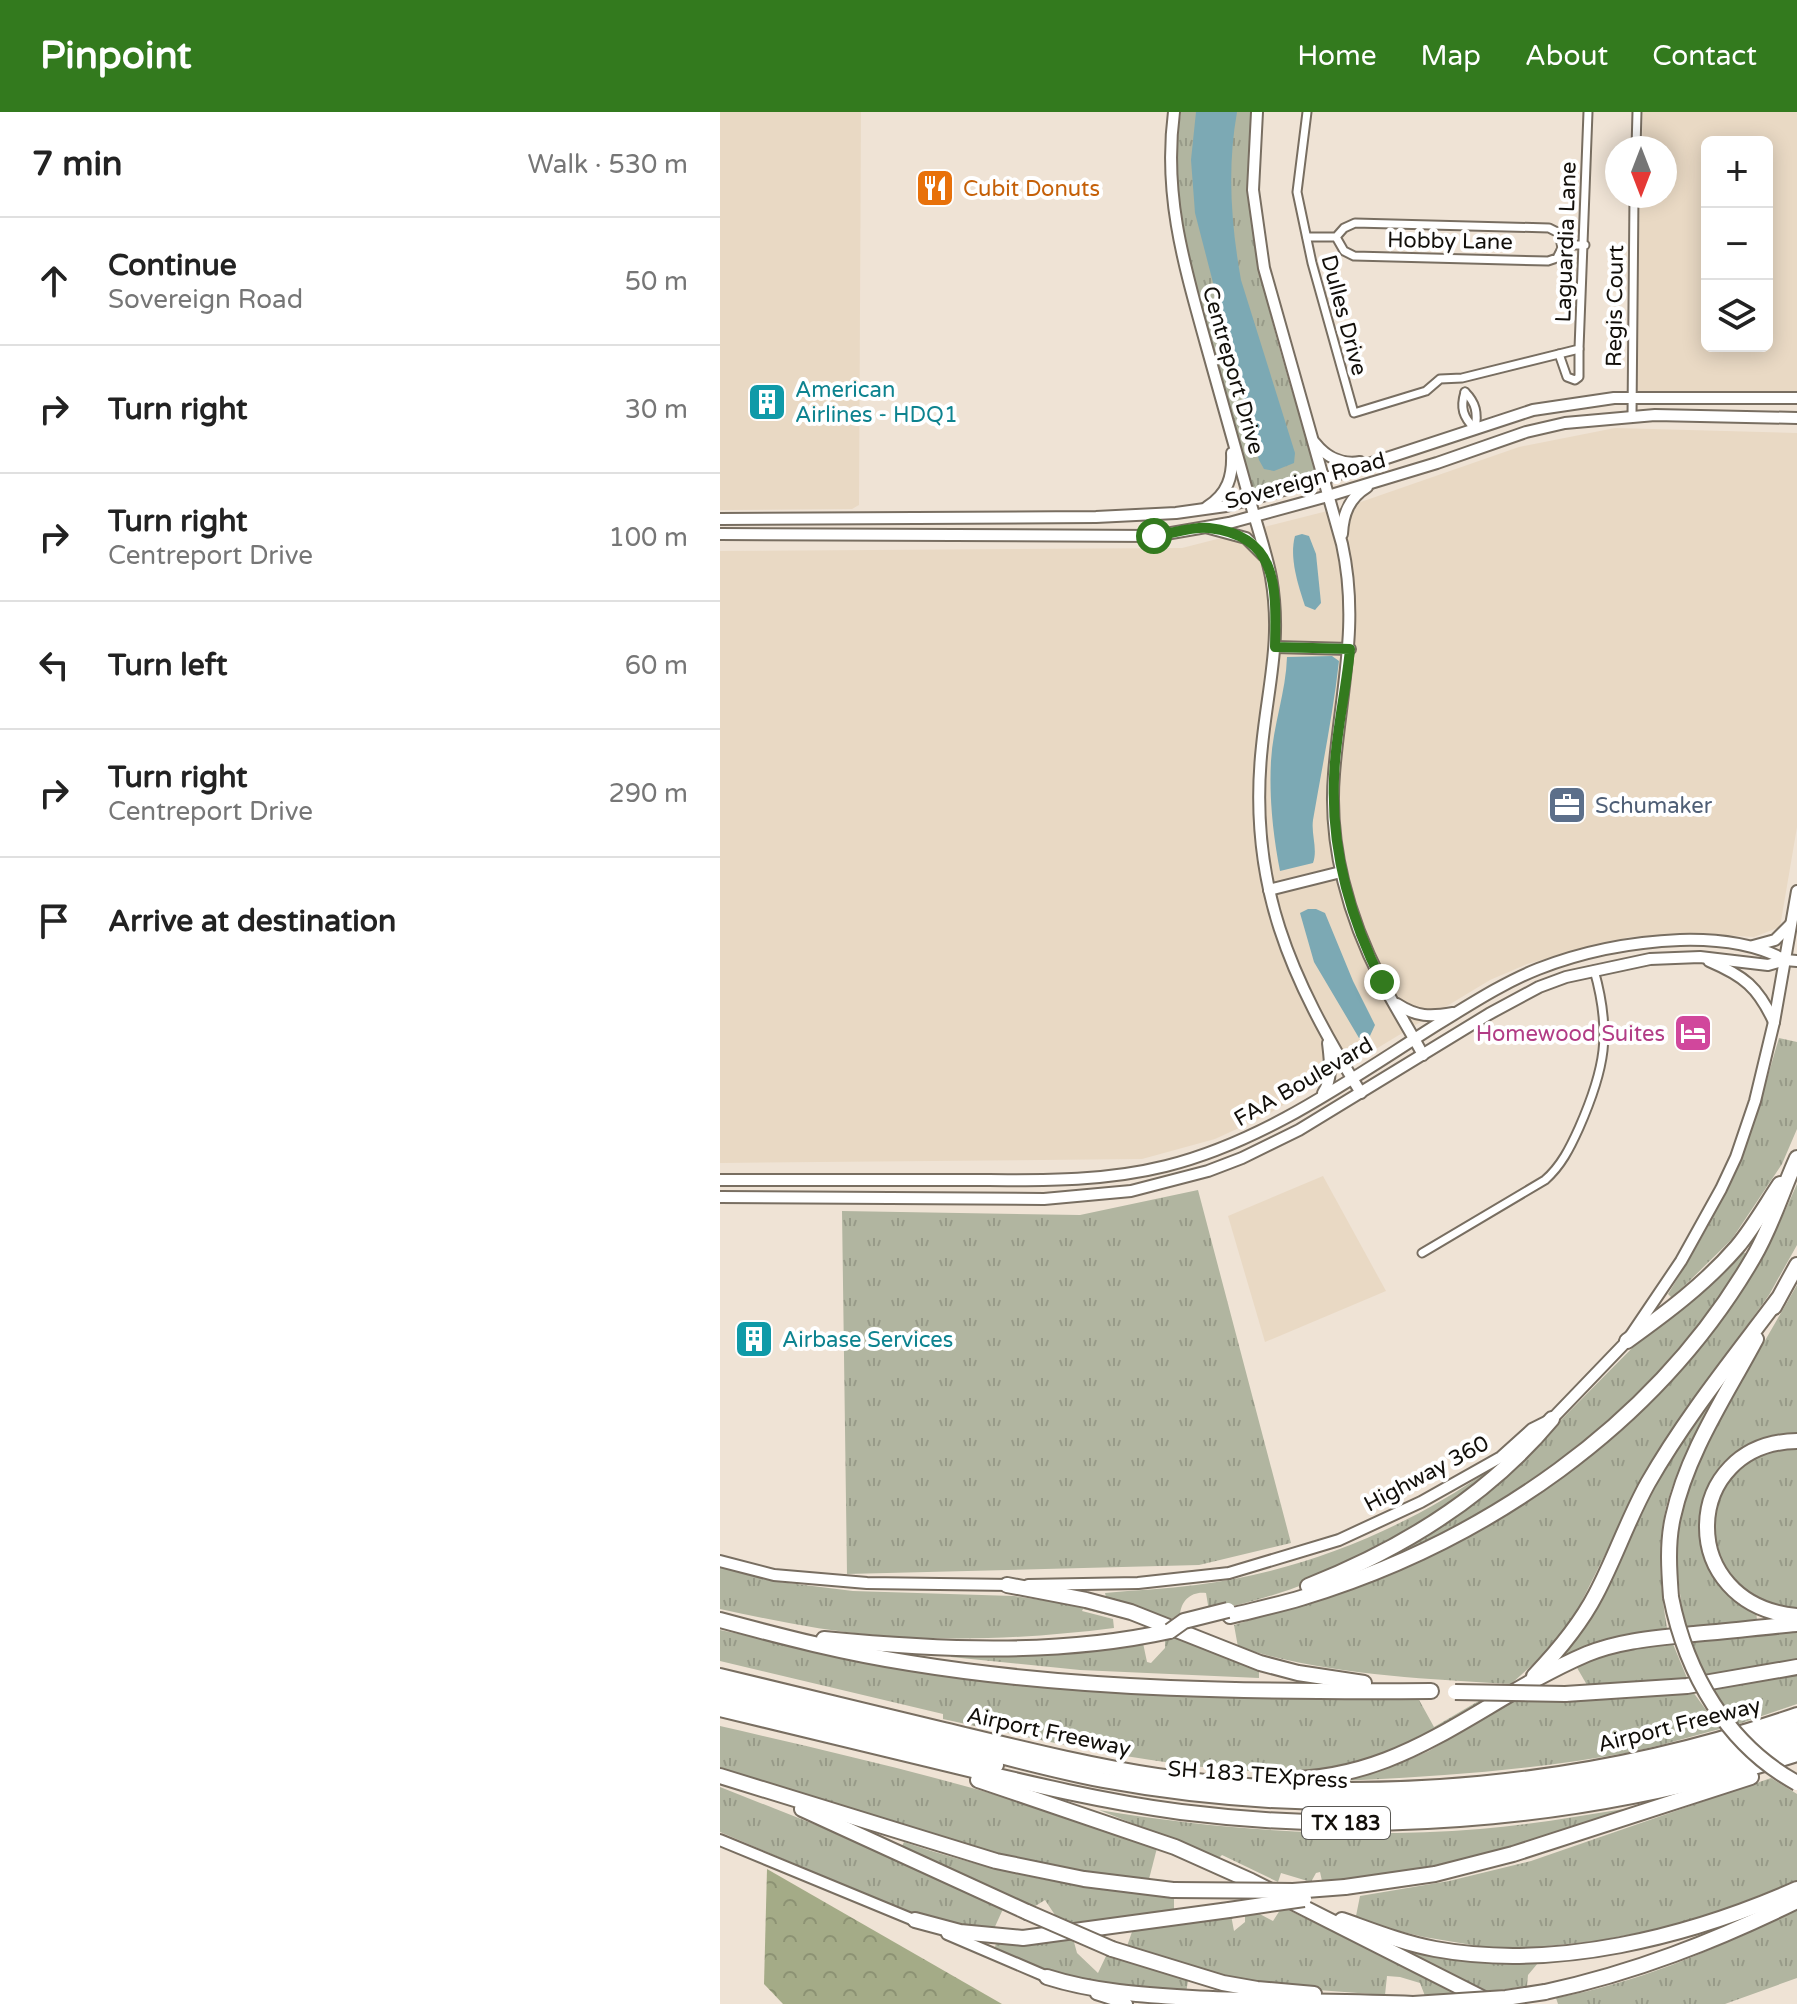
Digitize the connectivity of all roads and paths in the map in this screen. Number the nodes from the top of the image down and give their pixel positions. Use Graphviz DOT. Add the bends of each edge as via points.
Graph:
graph roads {
  1 [pos="1174,112"];
  2 [pos="1257,112"];
  3 [pos="1307,112"];
  4 [pos="1588,112"];
  5 [pos="1637,112"];
  6 [pos="1636,136"];
  7 [pos="1634,208"];
  8 [pos="1307,237"];
  9 [pos="1336,237"];
  10 [pos="1562,245"];
  11 [pos="1585,245"];
  12 [pos="1579,349"];
  13 [pos="1559,354"];
  14 [pos="1462,378"];
  15 [pos="1630,398"];
  16 [pos="1797,398"];
  17 [pos="1632,416"];
  18 [pos="1797,418"];
  19 [pos="1475,429"];
  20 [pos="1231,435"];
  21 [pos="1312,440"];
  22 [pos="1482,446"];
  23 [pos="1394,457"];
  24 [pos="1323,479"];
  25 [pos="1375,482"];
  26 [pos="1328,496"];
  27 [pos="1250,500"];
  28 [pos="1203,509"];
  29 [pos="1254,516"];
  30 [pos="720,519"];
  31 [pos="1206,528"];
  32 [pos="720,534"];
  33 [pos="1342,544"];
  34 [pos="1266,557"];
  35 [pos="1275,647"];
  36 [pos="1350,649"];
  37 [pos="1341,872"];
  38 [pos="1269,890"];
  39 [pos="1797,891"];
  40 [pos="1791,923"];
  41 [pos="1748,946"];
  42 [pos="1591,952"];
  43 [pos="1700,957"];
  44 [pos="1791,961"];
  45 [pos="1594,970"];
  46 [pos="1393,1001"];
  47 [pos="1459,1012"];
  48 [pos="1774,1022"];
  49 [pos="1328,1037"];
  50 [pos="1415,1039"];
  51 [pos="1423,1055"];
  52 [pos="1352,1078"];
  53 [pos="1361,1093"];
  54 [pos="1319,1098"];
  55 [pos="1796,1161"];
  56 [pos="1167,1165"];
  57 [pos="720,1180"];
  58 [pos="844,1180"];
  59 [pos="1172,1182"];
  60 [pos="720,1197"];
  61 [pos="843,1197"];
  62 [pos="1422,1253"];
  63 [pos="1797,1265"];
  64 [pos="1778,1299"];
  65 [pos="1627,1341"];
  66 [pos="1552,1419"];
  67 [pos="1797,1441"];
  68 [pos="720,1561"];
  69 [pos="1007,1585"];
  70 [pos="1229,1613"];
  71 [pos="1797,1616"];
  72 [pos="720,1620"];
  73 [pos="1797,1624"];
  74 [pos="1797,1667"];
  75 [pos="720,1676"];
  76 [pos="720,1687"];
  77 [pos="1522,1687"];
  78 [pos="1431,1691"];
  79 [pos="720,1699"];
  80 [pos="720,1709"];
  81 [pos="1797,1715"];
  82 [pos="1797,1729"];
  83 [pos="1797,1742"];
  84 [pos="894,1751"];
  85 [pos="1797,1754"];
  86 [pos="1797,1763"];
  87 [pos="720,1776"];
  88 [pos="1156,1776"];
  89 [pos="1797,1783"];
  90 [pos="762,1789"];
  91 [pos="720,1840"];
  92 [pos="1797,1889"];
  93 [pos="1345,1890"];
  94 [pos="1797,1901"];
  95 [pos="1307,1910"];
  96 [pos="915,1920"];
  97 [pos="1047,1977"];
  98 [pos="1364,2002"];
  99 [pos="1127,2004"];
  100 [pos="1413,2004"];
  101 [pos="1494,2004"];
  1 -- 20 [label="street, Centreport Drive" via="1170,164 1179,248"];
  2 -- 21 [label="street" via="1256,227"];
  3 -- 8 [label="street, Dulles Drive" via="1297,192"];
  4 -- 11 [label="street, Laguardia Lane"];
  5 -- 6 [label="street"];
  7 -- 15 [label="street, Regis Court"];
  8 -- 9 [label="street, Hobby Lane"];
  8 -- 14 [label="street, Dulles Drive" via="1354,413 1426,391 1440,379"];
  9 -- 10 [label="street, Hobby Lane" via="1355,223 1549,228 1559,233"];
  9 -- 10 [label="street, Hobby Lane" via="1354,256 1548,261 1557,258"];
  10 -- 11 [label="street, Hobby Lane"];
  11 -- 12 [label="street, Laguardia Lane"];
  12 -- 13 [label="street, Laguardia Lane"];
  12 -- 13 [label="street" via="1575,380 1567,377"];
  13 -- 14 [label="street, Laguardia Lane"];
  15 -- 16 [label="street, Sovereign Road"];
  15 -- 17 [label="street, Regis Court"];
  15 -- 19 [label="street, Sovereign Road" via="1533,410"];
  17 -- 18 [label="street, Sovereign Road"];
  17 -- 22 [label="street, Sovereign Road" via="1565,423"];
  19 -- 22 [label="street"];
  19 -- 23 [label="street, Sovereign Road"];
  20 -- 27 [label="street, Centreport Drive"];
  20 -- 28 [label="street" via="1228,485"];
  21 -- 23 [label="street" via="1340,462"];
  21 -- 24 [label="street"];
  22 -- 25 [label="street, Sovereign Road"];
  23 -- 24 [label="street, Sovereign Road"];
  24 -- 26 [label="street"];
  24 -- 27 [label="street, Sovereign Road"];
  25 -- 26 [label="street, Sovereign Road"];
  25 -- 33 [label="street" via="1346,509"];
  26 -- 29 [label="street, Sovereign Road"];
  26 -- 33 [label="street"];
  27 -- 28 [label="street, Sovereign Road"];
  27 -- 29 [label="street, Centreport Drive"];
  28 -- 30 [label="street, Sovereign Road" via="1139,517"];
  29 -- 31 [label="street, Sovereign Road"];
  29 -- 34 [label="street, Centreport Drive"];
  31 -- 32 [label="street, Sovereign Road" via="1154,536"];
  31 -- 34 [label="street" via="1246,538"];
  33 -- 36 [label="street"];
  34 -- 35 [label="street, Centreport Drive"];
  35 -- 36 [label="street"];
  35 -- 38 [label="street, Centreport Drive" via="1260,790"];
  36 -- 37 [label="street" via="1334,776 1333,819"];
  37 -- 38 [label="street"];
  37 -- 46 [label="street" via="1357,926"];
  38 -- 49 [label="street, Centreport Drive" via="1295,973"];
  39 -- 40 [label="street, Highway 360"];
  40 -- 41 [label="street" via="1775,940"];
  40 -- 44 [label="street, Highway 360"];
  41 -- 42 [label="street, FAA Boulevard" via="1690,939"];
  41 -- 44 [label="street, FAA Boulevard"];
  42 -- 45 [label="street"];
  42 -- 47 [label="street, FAA Boulevard" via="1537,969"];
  43 -- 44 [label="street, FAA Boulevard" via="1768,965"];
  43 -- 45 [label="street, FAA Boulevard" via="1650,959"];
  43 -- 48 [label="street" via="1751,983"];
  44 -- 48 [label="street, Highway 360"];
  45 -- 51 [label="street, FAA Boulevard" via="1527,993"];
  45 -- 62 [label="street" via="1602,996 1603,1061 1594,1094 1560,1164 1545,1180"];
  46 -- 47 [label="street" via="1420,1016"];
  46 -- 50 [label="street"];
  47 -- 50 [label="street, FAA Boulevard"];
  48 -- 65 [label="street, Highway 360" via="1755,1101 1731,1168 1681,1261"];
  49 -- 52 [label="street, Centreport Drive"];
  49 -- 54 [label="street" via="1330,1072"];
  50 -- 51 [label="street"];
  50 -- 52 [label="street, FAA Boulevard"];
  51 -- 53 [label="street, FAA Boulevard"];
  52 -- 53 [label="street, Centreport Drive"];
  52 -- 54 [label="street, FAA Boulevard"];
  53 -- 59 [label="street, FAA Boulevard" via="1242,1158"];
  54 -- 56 [label="street, FAA Boulevard" via="1247,1137"];
  55 -- 65 [label="highway" via="1739,1245 1694,1290"];
  55 -- 70 [label="highway" via="1769,1228 1724,1305 1670,1372 1607,1434 1538,1485 1442,1541 1301,1599"];
  56 -- 58 [label="street, FAA Boulevard" via="1088,1180"];
  56 -- 59 [label="street"];
  57 -- 58 [label="street, FAA Boulevard"];
  58 -- 61 [label="street"];
  59 -- 61 [label="street, FAA Boulevard" via="1044,1199"];
  60 -- 61 [label="street, FAA Boulevard"];
  63 -- 64 [label="highway"];
  64 -- 77 [label="highway" via="1660,1463 1581,1620"];
  64 -- 89 [label="highway, bridge" via="1684,1478 1672,1520 1669,1563 1684,1648 1707,1697 1744,1742"];
  65 -- 66 [label="street, Highway 360"];
  66 -- 69 [label="street, Highway 360" via="1501,1457 1339,1540 1229,1573 1138,1583"];
  66 -- 70 [label="highway" via="1496,1477 1422,1531 1351,1569"];
  67 -- 71 [label="highway" via="1765,1445 1736,1463 1713,1496 1706,1524 1709,1553 1726,1583 1754,1605"];
  68 -- 69 [label="street" via="774,1575 867,1583"];
  69 -- 78 [label="highway" via="1131,1612 1298,1673"];
  70 -- 72 [label="highway" via="1139,1637 952,1648 820,1638"];
  72 -- 78 [label="highway" via="865,1655 1052,1680 1155,1687"];
  73 -- 77 [label="highway" via="1625,1643 1589,1653"];
  74 -- 78 [label="highway, bridge" via="1687,1686 1565,1694"];
  75 -- 88 [label="highway, Airport Freeway / TX 183"];
  76 -- 82 [label="highway, SH 183 TEXpress" via="1103,1780 1321,1803 1450,1800 1575,1785 1703,1758"];
  77 -- 88 [label="highway" via="1430,1742 1371,1766 1275,1779"];
  79 -- 83 [label="highway, SH 183 TEXpress" via="1103,1789 1208,1805 1319,1813 1459,1810 1570,1797 1684,1775"];
  80 -- 84 [label="highway, TX 183"];
  81 -- 88 [label="highway, Airport Freeway / TX 183" via="1648,1758 1466,1786 1318,1790"];
  84 -- 85 [label="highway, TX 183" via="1147,1807 1268,1821 1354,1823 1470,1819 1601,1803"];
  84 -- 95 [label="highway" via="1175,1847"];
  86 -- 93 [label="highway" via="1513,1854"];
  87 -- 90 [label="highway"];
  90 -- 93 [label="highway, bridge" via="996,1861 1084,1879 1173,1890"];
  90 -- 98 [label="highway, bridge" via="1112,1949 1223,1983"];
  91 -- 96 [label="street"];
  92 -- 95 [label="highway" via="1678,1932 1536,1954 1436,1949"];
  93 -- 96 [label="highway, bridge" via="1023,1938 982,1936"];
  94 -- 100 [label="highway, bridge" via="1735,1931 1619,1974 1506,1998"];
  95 -- 101 [label="highway"];
  96 -- 97 [label="street"];
  97 -- 98 [label="highway" via="1150,1995"];
  97 -- 99 [label="street"];
  98 -- 100 [label="highway"];
}
